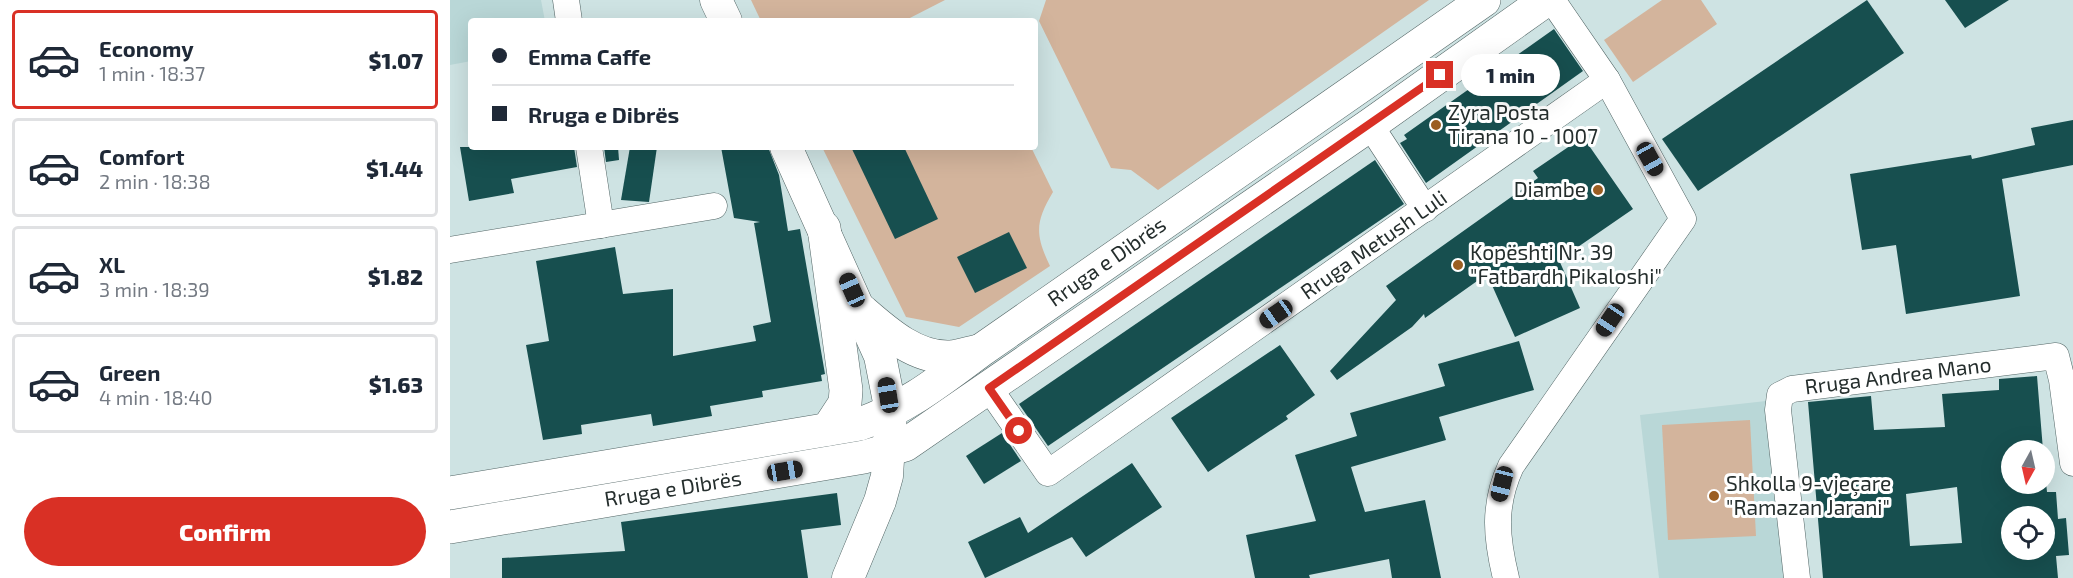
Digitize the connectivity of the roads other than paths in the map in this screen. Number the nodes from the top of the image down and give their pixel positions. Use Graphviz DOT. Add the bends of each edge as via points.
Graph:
graph roads {
  1 [pos="566,0"];
  2 [pos="716,0"];
  3 [pos="1484,0"];
  4 [pos="1546,0"];
  5 [pos="1552,0"];
  6 [pos="569,18"];
  7 [pos="725,18"];
  8 [pos="1607,80"];
  9 [pos="1370,125"];
  10 [pos="589,150"];
  11 [pos="787,150"];
  12 [pos="714,206"];
  13 [pos="1425,209"];
  14 [pos="601,225"];
  15 [pos="824,228"];
  16 [pos="450,250"];
  17 [pos="862,311"];
  18 [pos="980,351"];
  19 [pos="989,388"];
  20 [pos="891,412"];
  21 [pos="828,429"];
  22 [pos="890,452"];
  23 [pos="2073,463"];
  24 [pos="450,493"];
  25 [pos="450,526"];
  26 [pos="848,578"];
  27 [pos="1506,578"];
  28 [pos="1797,578"];
  1 -- 6 [label="street"];
  2 -- 7 [label="street"];
  3 -- 18 [label="main road, Rruga e Dibrës"];
  4 -- 9 [label="main road, Rruga e Dibrës"];
  5 -- 8 [label="street"];
  8 -- 13 [label="street, Rruga Metush Luli"];
  8 -- 27 [label="street" via="1683,219 1502,484 1496,525"];
  9 -- 13 [label="street"];
  9 -- 19 [label="main road, Rruga e Dibrës"];
  10 -- 14 [label="street"];
  11 -- 15 [label="street"];
  12 -- 14 [label="street"];
  13 -- 19 [label="street, Rruga Metush Luli" via="1048,473"];
  14 -- 16 [label="street"];
  15 -- 17 [label="street"];
  15 -- 21 [label="main road" via="846,390 844,403"];
  17 -- 18 [label="main road" via="889,335 921,351 951,357"];
  17 -- 20 [label="street" via="880,356"];
  18 -- 20 [label="main road, Rruga e Dibrës"];
  19 -- 22 [label="main road, Rruga e Dibrës" via="926,433"];
  20 -- 21 [label="main road, Rruga e Dibrës" via="860,424"];
  20 -- 22 [label="street"];
  21 -- 24 [label="main road, Rruga e Dibrës"];
  22 -- 25 [label="main road, Rruga e Dibrës"];
  22 -- 26 [label="street" via="880,501"];
  23 -- 28 [label="street, Rruga Andrea Mano" via="2056,356 1792,389 1780,395 1778,410"];
}
